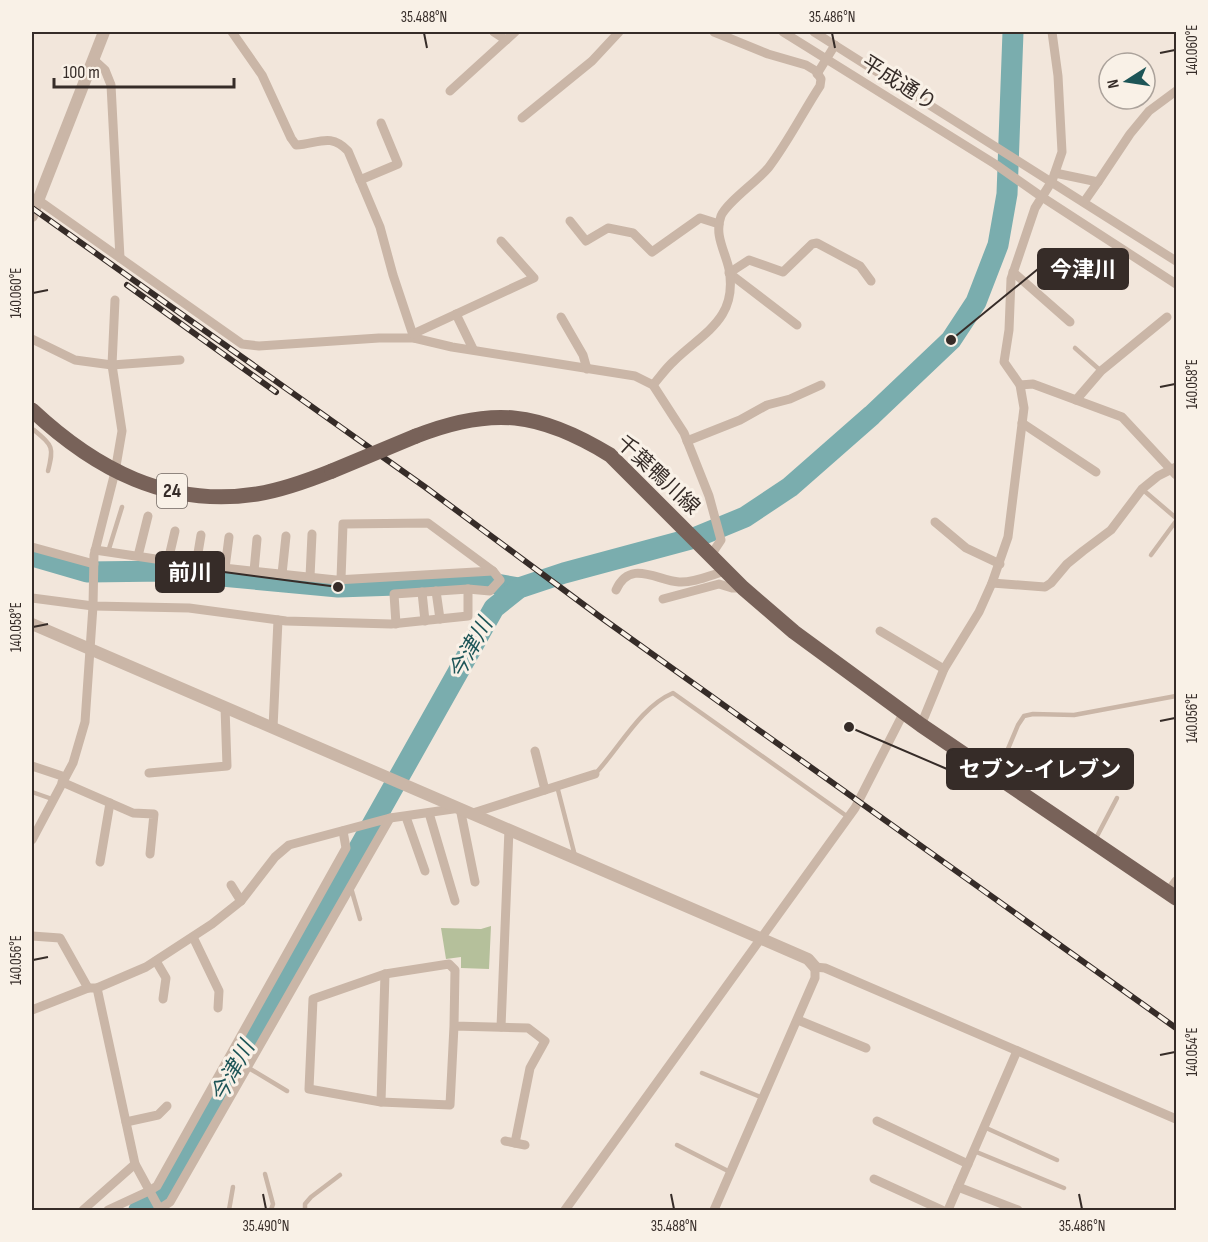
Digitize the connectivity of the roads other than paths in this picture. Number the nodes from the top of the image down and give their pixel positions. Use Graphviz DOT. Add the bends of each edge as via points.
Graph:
graph roads {
  1 [pos="104,32"];
  2 [pos="232,32"];
  3 [pos="494,32"];
  4 [pos="515,32"];
  5 [pos="619,32"];
  6 [pos="714,32"];
  7 [pos="783,32"];
  8 [pos="814,32"];
  9 [pos="1053,32"];
  10 [pos="506,40"];
  11 [pos="835,45"];
  12 [pos="93,59"];
  13 [pos="826,59"];
  14 [pos="817,74"];
  15 [pos="450,92"];
  16 [pos="1176,92"];
  17 [pos="522,118"];
  18 [pos="381,123"];
  19 [pos="1053,177"];
  20 [pos="360,180"];
  21 [pos="1098,182"];
  22 [pos="1042,197"];
  23 [pos="38,200"];
  24 [pos="1084,202"];
  25 [pos="32,216"];
  26 [pos="570,221"];
  27 [pos="719,224"];
  28 [pos="501,242"];
  29 [pos="120,258"];
  30 [pos="1176,261"];
  31 [pos="1013,272"];
  32 [pos="729,273"];
  33 [pos="871,281"];
  34 [pos="1176,284"];
  35 [pos="115,300"];
  36 [pos="456,314"];
  37 [pos="561,317"];
  38 [pos="1167,317"];
  39 [pos="1070,322"];
  40 [pos="797,325"];
  41 [pos="413,336"];
  42 [pos="32,339"];
  43 [pos="1075,348"];
  44 [pos="473,349"];
  45 [pos="180,360"];
  46 [pos="112,365"];
  47 [pos="587,369"];
  48 [pos="1101,371"];
  49 [pos="653,385"];
  50 [pos="821,385"];
  51 [pos="1020,385"];
  52 [pos="1076,400"];
  53 [pos="34,423"];
  54 [pos="1022,423"];
  55 [pos="687,441"];
  56 [pos="48,471"];
  57 [pos="1174,471"];
  58 [pos="115,472"];
  59 [pos="1096,472"];
  60 [pos="1142,489"];
  61 [pos="122,507"];
  62 [pos="148,516"];
  63 [pos="1176,519"];
  64 [pos="935,522"];
  65 [pos="175,531"];
  66 [pos="312,534"];
  67 [pos="201,535"];
  68 [pos="286,536"];
  69 [pos="229,537"];
  70 [pos="257,539"];
  71 [pos="32,547"];
  72 [pos="95,550"];
  73 [pos="108,552"];
  74 [pos="711,555"];
  75 [pos="1151,555"];
  76 [pos="138,556"];
  77 [pos="168,561"];
  78 [pos="94,564"];
  79 [pos="1000,564"];
  80 [pos="196,565"];
  81 [pos="225,568"];
  82 [pos="254,571"];
  83 [pos="493,571"];
  84 [pos="725,571"];
  85 [pos="282,574"];
  86 [pos="310,577"];
  87 [pos="341,579"];
  88 [pos="992,583"];
  89 [pos="743,588"];
  90 [pos="468,589"];
  91 [pos="616,590"];
  92 [pos="436,591"];
  93 [pos="422,592"];
  94 [pos="32,598"];
  95 [pos="663,599"];
  96 [pos="93,606"];
  97 [pos="440,619"];
  98 [pos="278,620"];
  99 [pos="425,621"];
  100 [pos="32,624"];
  101 [pos="396,624"];
  102 [pos="880,631"];
  103 [pos="89,649"];
  104 [pos="944,669"];
  105 [pos="1176,696"];
  106 [pos="225,707"];
  107 [pos="904,712"];
  108 [pos="921,725"];
  109 [pos="273,728"];
  110 [pos="535,751"];
  111 [pos="32,766"];
  112 [pos="149,773"];
  113 [pos="594,774"];
  114 [pos="997,777"];
  115 [pos="63,779"];
  116 [pos="557,786"];
  117 [pos="544,790"];
  118 [pos="32,792"];
  119 [pos="1117,798"];
  120 [pos="52,799"];
  121 [pos="110,803"];
  122 [pos="460,808"];
  123 [pos="429,813"];
  124 [pos="473,813"];
  125 [pos="406,817"];
  126 [pos="848,817"];
  127 [pos="390,818"];
  128 [pos="509,830"];
  129 [pos="343,831"];
  130 [pos="32,840"];
  131 [pos="1093,842"];
  132 [pos="150,854"];
  133 [pos="575,858"];
  134 [pos="100,862"];
  135 [pos="425,872"];
  136 [pos="476,882"];
  137 [pos="231,885"];
  138 [pos="351,888"];
  139 [pos="1174,890"];
  140 [pos="241,901"];
  141 [pos="455,901"];
  142 [pos="360,919"];
  143 [pos="32,936"];
  144 [pos="193,937"];
  145 [pos="762,939"];
  146 [pos="156,961"];
  147 [pos="815,967"];
  148 [pos="385,974"];
  149 [pos="92,988"];
  150 [pos="163,999"];
  151 [pos="218,1008"];
  152 [pos="32,1010"];
  153 [pos="798,1020"];
  154 [pos="454,1026"];
  155 [pos="501,1028"];
  156 [pos="866,1048"];
  157 [pos="1017,1051"];
  158 [pos="248,1067"];
  159 [pos="702,1073"];
  160 [pos="287,1091"];
  161 [pos="763,1098"];
  162 [pos="381,1102"];
  163 [pos="167,1106"];
  164 [pos="1176,1119"];
  165 [pos="876,1121"];
  166 [pos="126,1122"];
  167 [pos="984,1126"];
  168 [pos="505,1141"];
  169 [pos="677,1145"];
  170 [pos="974,1150"];
  171 [pos="1057,1160"];
  172 [pos="135,1164"];
  173 [pos="968,1164"];
  174 [pos="730,1172"];
  175 [pos="265,1174"];
  176 [pos="340,1175"];
  177 [pos="874,1179"];
  178 [pos="233,1187"];
  179 [pos="958,1187"];
  180 [pos="1064,1188"];
  181 [pos="149,1191"];
  182 [pos="83,1210"];
  183 [pos="108,1210"];
  184 [pos="159,1210"];
  185 [pos="229,1210"];
  186 [pos="271,1210"];
  187 [pos="305,1210"];
  188 [pos="565,1210"];
  189 [pos="714,1210"];
  190 [pos="942,1210"];
  191 [pos="948,1210"];
  192 [pos="1018,1210"];
  1 -- 12 [label="street"];
  2 -- 20 [label="street" via="262,75 296,145 339,142 348,151"];
  3 -- 10 [label="street"];
  4 -- 10 [label="street"];
  5 -- 17 [label="street" via="592,61"];
  6 -- 14 [label="street" via="806,65"];
  7 -- 13 [label="street, 平成通り"];
  8 -- 11 [label="street, 平成通り"];
  9 -- 19 [label="street" via="1062,152"];
  10 -- 15 [label="street"];
  11 -- 13 [label="street"];
  11 -- 19 [label="street, 平成通り" via="996,148"];
  12 -- 23 [label="street"];
  12 -- 29 [label="street" via="105,70 111,85"];
  13 -- 14 [label="street"];
  13 -- 22 [label="street, 平成通り"];
  14 -- 27 [label="street" via="820,86 768,167 722,213"];
  16 -- 21 [label="street" via="1149,111"];
  18 -- 20 [label="street" via="398,164"];
  19 -- 21 [label="street"];
  19 -- 22 [label="street"];
  19 -- 24 [label="street"];
  20 -- 41 [label="street" via="380,227"];
  21 -- 24 [label="street"];
  22 -- 31 [label="street"];
  22 -- 34 [label="street"];
  23 -- 25 [label="street"];
  23 -- 29 [label="street"];
  24 -- 30 [label="street"];
  26 -- 27 [label="street" via="586,241 608,228 633,232 652,252 700,218"];
  27 -- 32 [label="street"];
  28 -- 36 [label="street" via="534,278"];
  29 -- 41 [label="street" via="242,344"];
  31 -- 39 [label="street"];
  31 -- 51 [label="street" via="1004,362"];
  32 -- 33 [label="street" via="749,260 783,272 817,243 860,266"];
  32 -- 40 [label="street"];
  32 -- 49 [label="street" via="731,284 719,322"];
  35 -- 46 [label="street"];
  36 -- 41 [label="street"];
  36 -- 44 [label="street"];
  37 -- 47 [label="street" via="584,355"];
  38 -- 48 [label="street"];
  41 -- 44 [label="street"];
  42 -- 46 [label="street" via="75,360"];
  43 -- 48 [label="lane"];
  44 -- 47 [label="street"];
  45 -- 46 [label="street"];
  46 -- 58 [label="street" via="122,431"];
  47 -- 49 [label="street" via="635,376"];
  48 -- 52 [label="street"];
  49 -- 55 [label="street"];
  50 -- 55 [label="street"];
  51 -- 52 [label="street" via="1033,384"];
  51 -- 54 [label="street"];
  52 -- 57 [label="street" via="1122,417"];
  53 -- 56 [label="lane" via="51,444"];
  53 -- 58 [label="main road, 千葉鴨川線 / 24"];
  54 -- 59 [label="street"];
  54 -- 79 [label="street" via="1008,537"];
  55 -- 74 [label="street" via="721,540"];
  57 -- 60 [label="street" via="1158,476"];
  58 -- 72 [label="street"];
  58 -- 74 [label="main road, 千葉鴨川線 / 24, bridge" via="151,487 177,492 220,497 269,491 332,471 444,424 496,416 544,423 610,455"];
  60 -- 63 [label="lane"];
  60 -- 88 [label="street" via="1111,530 1067,564 1045,587"];
  61 -- 73 [label="lane"];
  62 -- 76 [label="street"];
  63 -- 75 [label="lane"];
  64 -- 79 [label="street" via="966,548"];
  65 -- 77 [label="street"];
  66 -- 86 [label="street"];
  67 -- 80 [label="street"];
  68 -- 85 [label="street"];
  69 -- 81 [label="street"];
  70 -- 82 [label="street"];
  71 -- 78 [label="street"];
  72 -- 73 [label="street"];
  72 -- 78 [label="street"];
  73 -- 76 [label="street"];
  74 -- 84 [label="main road, 千葉鴨川線 / 24"];
  76 -- 77 [label="street"];
  77 -- 80 [label="street"];
  78 -- 96 [label="street"];
  79 -- 88 [label="street"];
  80 -- 81 [label="street"];
  81 -- 82 [label="street"];
  82 -- 85 [label="street"];
  83 -- 87 [label="street"];
  83 -- 87 [label="street" via="428,523 343,524"];
  83 -- 90 [label="street" via="500,580 490,591"];
  84 -- 89 [label="main road, 千葉鴨川線 / 24"];
  84 -- 91 [label="street" via="681,582 641,572 626,576"];
  85 -- 86 [label="street"];
  86 -- 87 [label="street"];
  88 -- 104 [label="street"];
  89 -- 95 [label="street" via="719,584"];
  89 -- 107 [label="main road, 千葉鴨川線 / 24" via="794,632"];
  90 -- 92 [label="street"];
  90 -- 97 [label="street" via="468,616"];
  92 -- 93 [label="street"];
  92 -- 97 [label="street"];
  93 -- 99 [label="street"];
  93 -- 101 [label="street" via="394,594"];
  94 -- 96 [label="street"];
  96 -- 98 [label="street" via="189,608"];
  96 -- 103 [label="street"];
  97 -- 99 [label="street"];
  98 -- 101 [label="street"];
  98 -- 109 [label="street"];
  99 -- 101 [label="street"];
  100 -- 103 [label="street"];
  102 -- 104 [label="street"];
  103 -- 106 [label="street"];
  103 -- 115 [label="street" via="85,722 73,763"];
  104 -- 108 [label="street"];
  105 -- 114 [label="lane" via="1074,715 1024,717"];
  106 -- 109 [label="street"];
  106 -- 112 [label="street" via="227,766"];
  107 -- 108 [label="main road, 千葉鴨川線 / 24"];
  107 -- 126 [label="street"];
  108 -- 114 [label="main road, 千葉鴨川線 / 24"];
  109 -- 122 [label="street"];
  110 -- 117 [label="street"];
  111 -- 115 [label="street"];
  113 -- 116 [label="street"];
  113 -- 126 [label="lane" via="627,733 663,697 673,693"];
  114 -- 131 [label="main road, 千葉鴨川線 / 24"];
  115 -- 120 [label="street"];
  115 -- 121 [label="street"];
  116 -- 117 [label="street"];
  116 -- 133 [label="lane"];
  117 -- 124 [label="street"];
  118 -- 120 [label="lane"];
  119 -- 131 [label="lane"];
  120 -- 130 [label="street"];
  121 -- 132 [label="street" via="133,813 154,814"];
  121 -- 134 [label="street"];
  122 -- 123 [label="street"];
  122 -- 124 [label="street"];
  122 -- 136 [label="street"];
  123 -- 125 [label="street"];
  123 -- 141 [label="street"];
  124 -- 128 [label="street"];
  125 -- 127 [label="street"];
  125 -- 135 [label="street"];
  126 -- 145 [label="street"];
  127 -- 129 [label="street"];
  127 -- 138 [label="street"];
  128 -- 133 [label="street"];
  128 -- 155 [label="street"];
  129 -- 140 [label="street" via="289,845"];
  129 -- 181 [label="street" via="346,848 157,1185"];
  131 -- 139 [label="main road, 千葉鴨川線 / 24"];
  133 -- 145 [label="street"];
  137 -- 140 [label="street"];
  138 -- 142 [label="lane"];
  138 -- 158 [label="street"];
  140 -- 144 [label="street"];
  143 -- 149 [label="street" via="60,938"];
  144 -- 146 [label="street"];
  144 -- 151 [label="street" via="219,992"];
  145 -- 147 [label="street" via="808,959"];
  145 -- 188 [label="street"];
  146 -- 149 [label="street"];
  146 -- 150 [label="street" via="166,978"];
  147 -- 153 [label="street" via="815,978"];
  147 -- 157 [label="street"];
  148 -- 154 [label="street" via="449,964 455,970"];
  148 -- 162 [label="street"];
  148 -- 162 [label="street" via="313,999 309,1089"];
  149 -- 152 [label="street"];
  149 -- 166 [label="street"];
  153 -- 156 [label="street"];
  153 -- 161 [label="street"];
  154 -- 155 [label="street"];
  154 -- 162 [label="street" via="450,1105"];
  155 -- 168 [label="street" via="528,1028 545,1041 530,1068 520,1144"];
  157 -- 164 [label="street"];
  157 -- 167 [label="street"];
  158 -- 160 [label="lane"];
  158 -- 184 [label="street" via="170,1202"];
  159 -- 161 [label="lane"];
  161 -- 174 [label="street"];
  163 -- 166 [label="street" via="158,1115"];
  165 -- 173 [label="street"];
  166 -- 172 [label="street"];
  167 -- 170 [label="street"];
  167 -- 171 [label="lane"];
  169 -- 174 [label="lane"];
  170 -- 173 [label="street"];
  170 -- 180 [label="lane"];
  172 -- 181 [label="street"];
  172 -- 182 [label="street"];
  173 -- 179 [label="street"];
  174 -- 189 [label="street"];
  175 -- 186 [label="lane"];
  176 -- 187 [label="lane" via="310,1197"];
  177 -- 190 [label="street"];
  178 -- 185 [label="lane"];
  179 -- 191 [label="street"];
  179 -- 192 [label="street"];
  181 -- 183 [label="street"];
  181 -- 184 [label="street"];
}
